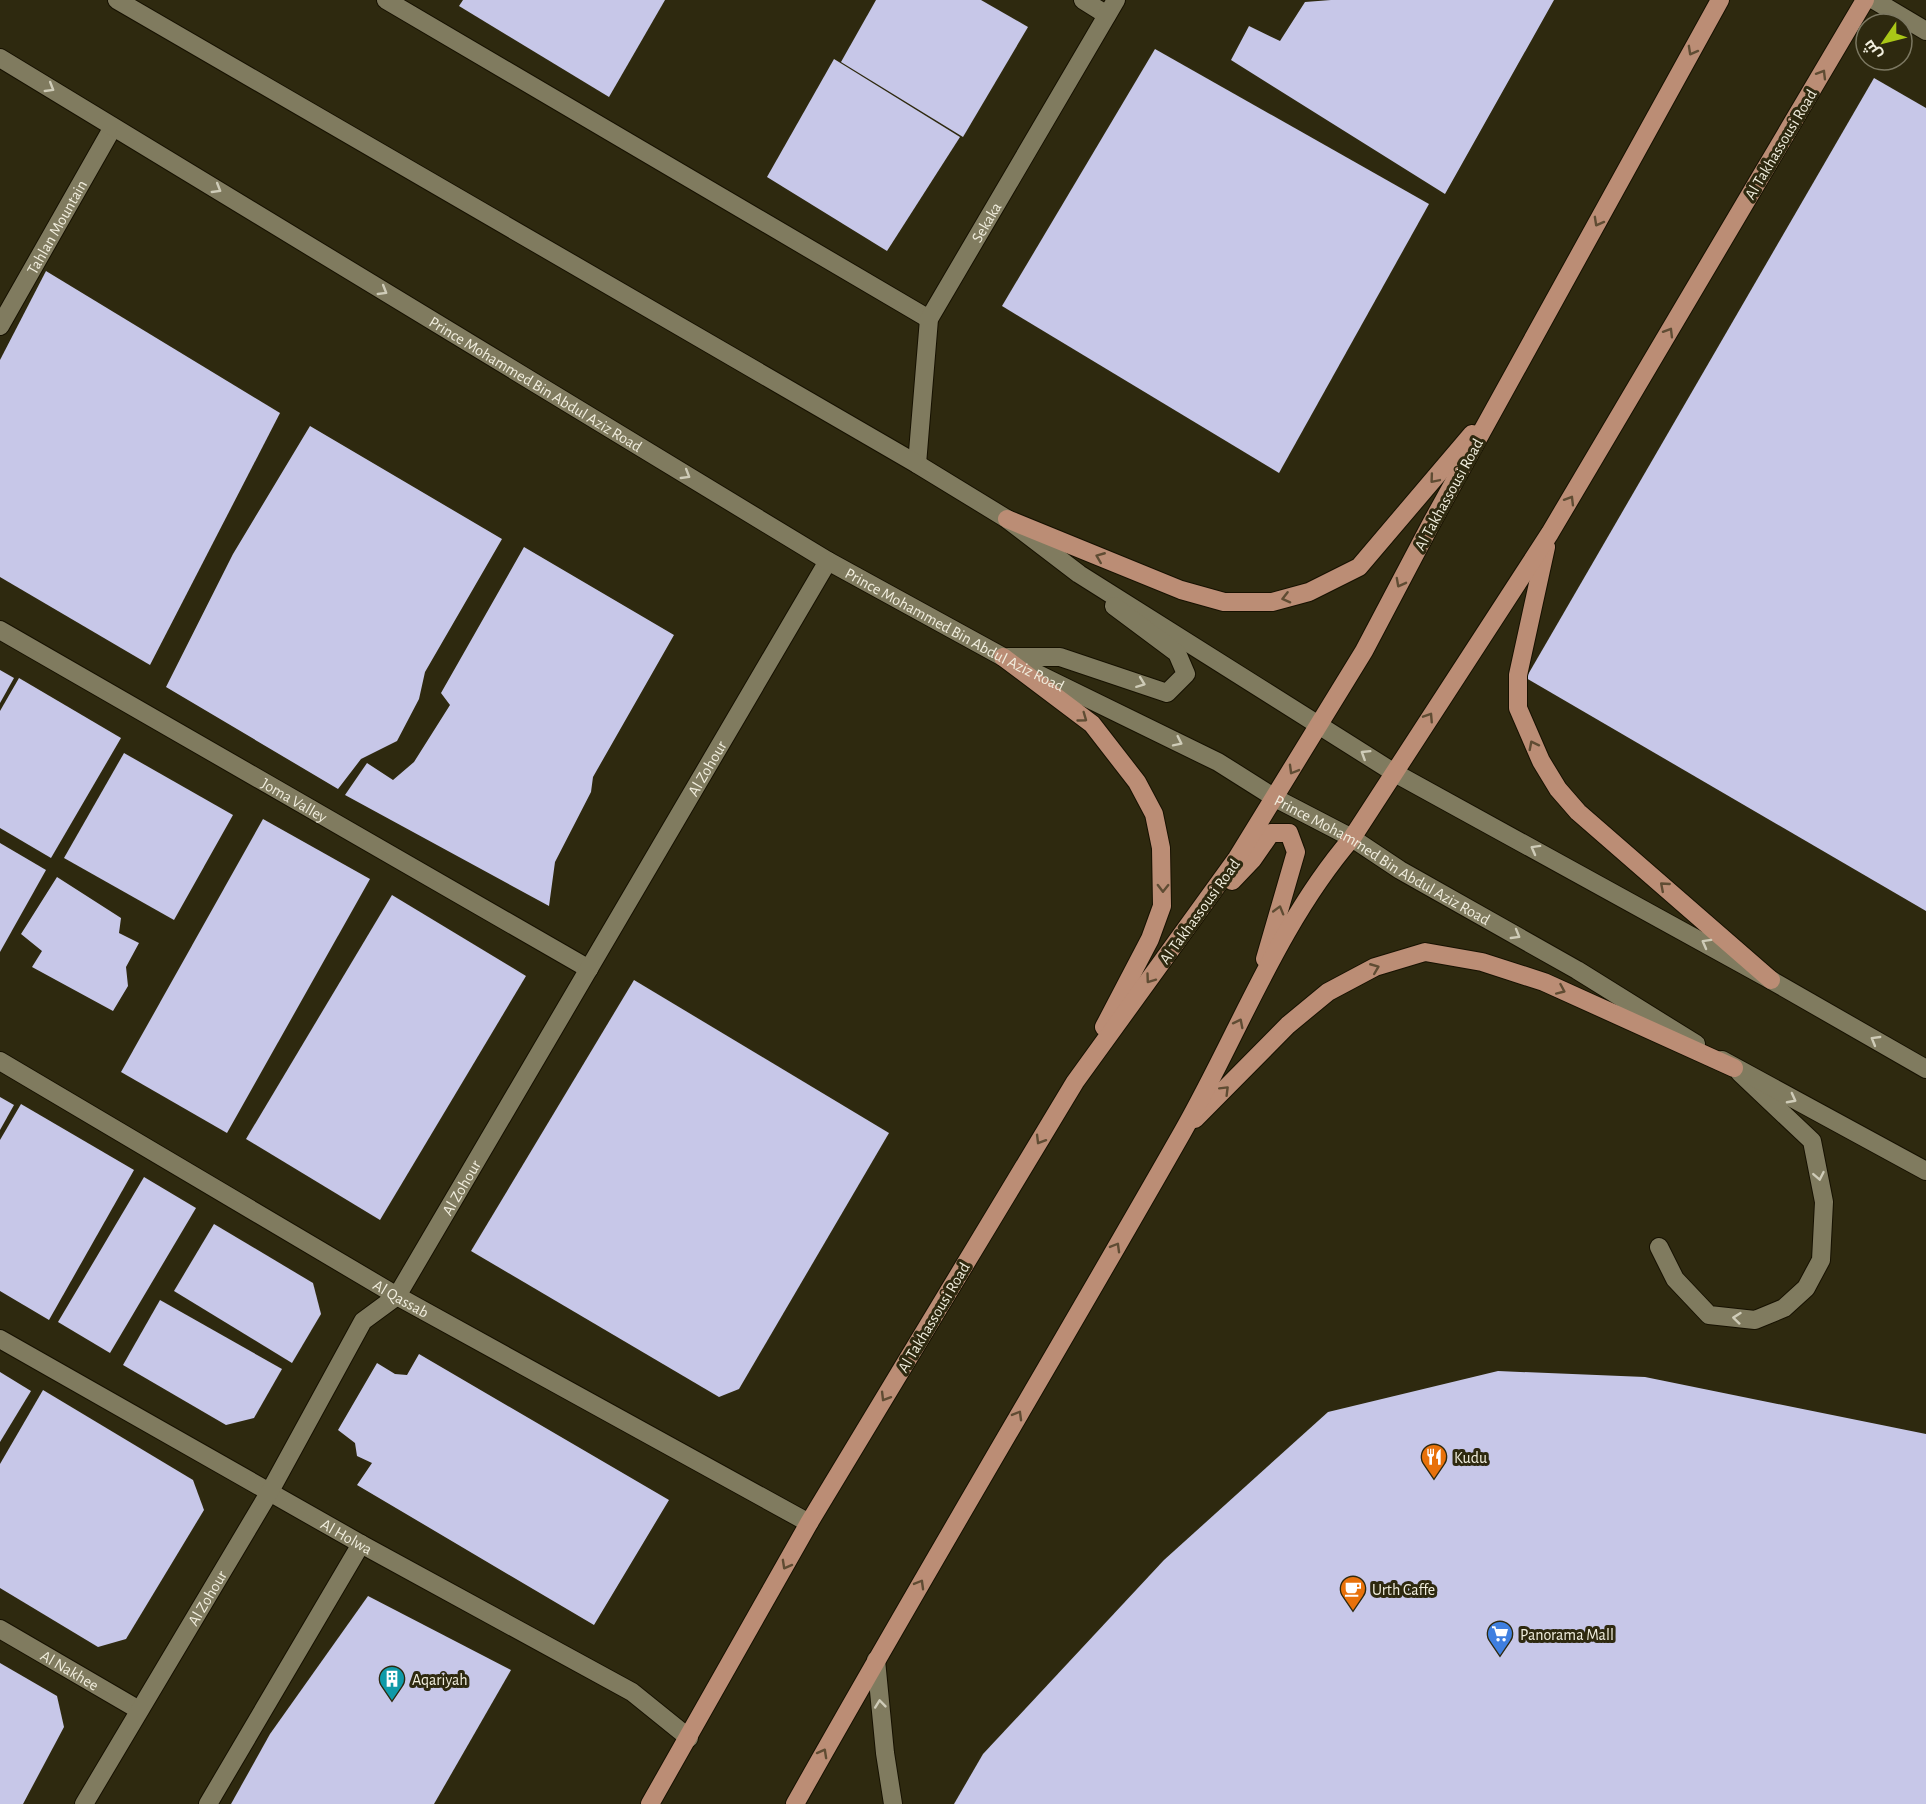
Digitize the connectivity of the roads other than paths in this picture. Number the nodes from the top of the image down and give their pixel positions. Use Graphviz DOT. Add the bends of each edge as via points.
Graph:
graph roads {
  1 [pos="117,0"];
  2 [pos="386,0"];
  3 [pos="1083,0"];
  4 [pos="1720,0"];
  5 [pos="1865,0"];
  6 [pos="1874,0"];
  7 [pos="1111,8"];
  8 [pos="1926,31"];
  9 [pos="0,58"];
  10 [pos="113,127"];
  11 [pos="929,319"];
  12 [pos="0,326"];
  13 [pos="1499,403"];
  14 [pos="917,464"];
  15 [pos="1007,519"];
  16 [pos="1550,533"];
  17 [pos="828,561"];
  18 [pos="1079,574"];
  19 [pos="0,630"];
  20 [pos="1003,657"];
  21 [pos="1317,725"];
  22 [pos="1393,772"];
  23 [pos="1275,798"];
  24 [pos="1352,838"];
  25 [pos="1193,920"];
  26 [pos="589,969"];
  27 [pos="1771,980"];
  28 [pos="1257,986"];
  29 [pos="0,1061"];
  30 [pos="1734,1068"];
  31 [pos="1926,1069"];
  32 [pos="1075,1082"];
  33 [pos="1183,1131"];
  34 [pos="1926,1171"];
  35 [pos="1659,1246"];
  36 [pos="397,1296"];
  37 [pos="0,1339"];
  38 [pos="269,1493"];
  39 [pos="809,1523"];
  40 [pos="361,1544"];
  41 [pos="0,1629"];
  42 [pos="876,1660"];
  43 [pos="139,1710"];
  44 [pos="689,1738"];
  45 [pos="84,1804"];
  46 [pos="208,1804"];
  47 [pos="650,1804"];
  48 [pos="795,1804"];
  49 [pos="893,1804"];
  1 -- 14 [label="street"];
  2 -- 11 [label="street"];
  3 -- 7 [label="street"];
  4 -- 13 [label="main road, Al Takhassousi Road, one-way"];
  16 -- 5 [label="main road, Al Takhassousi Road, one-way"];
  6 -- 8 [label="street"];
  7 -- 11 [label="street, Sekaka"];
  9 -- 10 [label="street, Prince Mohammed Bin Abdul Aziz Road, one-way"];
  10 -- 12 [label="street, Tahlan Mountain"];
  10 -- 17 [label="street, Prince Mohammed Bin Abdul Aziz Road, one-way"];
  11 -- 14 [label="street, Sekaka"];
  13 -- 15 [label="main road, one-way" via="1359,567 1309,592 1272,602 1224,602 1181,590"];
  13 -- 21 [label="main road, Al Takhassousi Road, one-way" via="1364,651"];
  14 -- 15 [label="street"];
  15 -- 18 [label="street"];
  22 -- 16 [label="main road, Al Takhassousi Road, one-way"];
  27 -- 16 [label="main road, one-way" via="1578,812 1558,789 1526,731 1518,708 1518,675"];
  17 -- 20 [label="street, Prince Mohammed Bin Abdul Aziz Road"];
  17 -- 26 [label="street, Al Zohour"];
  20 -- 18 [label="street, one-way" via="1060,657 1167,693 1186,674 1177,653 1127,618"];
  18 -- 21 [label="street"];
  19 -- 26 [label="street, Joma Valley"];
  20 -- 23 [label="street, Prince Mohammed Bin Abdul Aziz Road, one-way" via="1218,762"];
  20 -- 32 [label="main road, one-way" via="1092,724 1137,782 1154,814 1159,840 1162,906 1150,939"];
  22 -- 21 [label="street, one-way"];
  21 -- 23 [label="main road, Al Takhassousi Road, one-way"];
  22 -- 24 [label="main road, Al Takhassousi Road"];
  27 -- 22 [label="street, one-way"];
  23 -- 24 [label="street, Prince Mohammed Bin Abdul Aziz Road"];
  23 -- 25 [label="main road, Al Takhassousi Road"];
  24 -- 28 [label="main road, Al Takhassousi Road" via="1326,869"];
  24 -- 30 [label="street, Prince Mohammed Bin Abdul Aziz Road, one-way"];
  28 -- 25 [label="main road, one-way" via="1296,852 1289,833 1270,833 1254,860"];
  25 -- 32 [label="main road, Al Takhassousi Road, one-way"];
  26 -- 36 [label="street, Al Zohour"];
  31 -- 27 [label="street, one-way"];
  33 -- 28 [label="main road, Al Takhassousi Road, one-way"];
  29 -- 36 [label="street, Al Qassab"];
  33 -- 30 [label="main road, one-way" via="1321,997 1375,967 1425,952 1482,962 1544,982"];
  30 -- 34 [label="street, Prince Mohammed Bin Abdul Aziz Road, one-way"];
  30 -- 35 [label="street, one-way" via="1812,1142 1824,1202 1821,1260 1806,1288 1784,1308 1755,1320 1709,1315 1675,1279"];
  32 -- 39 [label="main road, Al Takhassousi Road, one-way"];
  42 -- 33 [label="main road, Al Takhassousi Road, one-way"];
  36 -- 38 [label="street, Al Zohour" via="363,1321"];
  36 -- 39 [label="street, Al Qassab"];
  37 -- 38 [label="street, Al Holwa"];
  38 -- 40 [label="street, Al Holwa"];
  38 -- 43 [label="street, Al Zohour"];
  39 -- 44 [label="main road, Al Takhassousi Road, one-way"];
  40 -- 44 [label="street, Al Holwa" via="632,1692"];
  40 -- 46 [label="street"];
  41 -- 43 [label="street, Al Nakhee"];
  48 -- 42 [label="main road, Al Takhassousi Road, one-way"];
  49 -- 42 [label="street, one-way"];
  43 -- 45 [label="street, Al Zohour"];
  44 -- 47 [label="main road, Al Takhassousi Road"];
}
